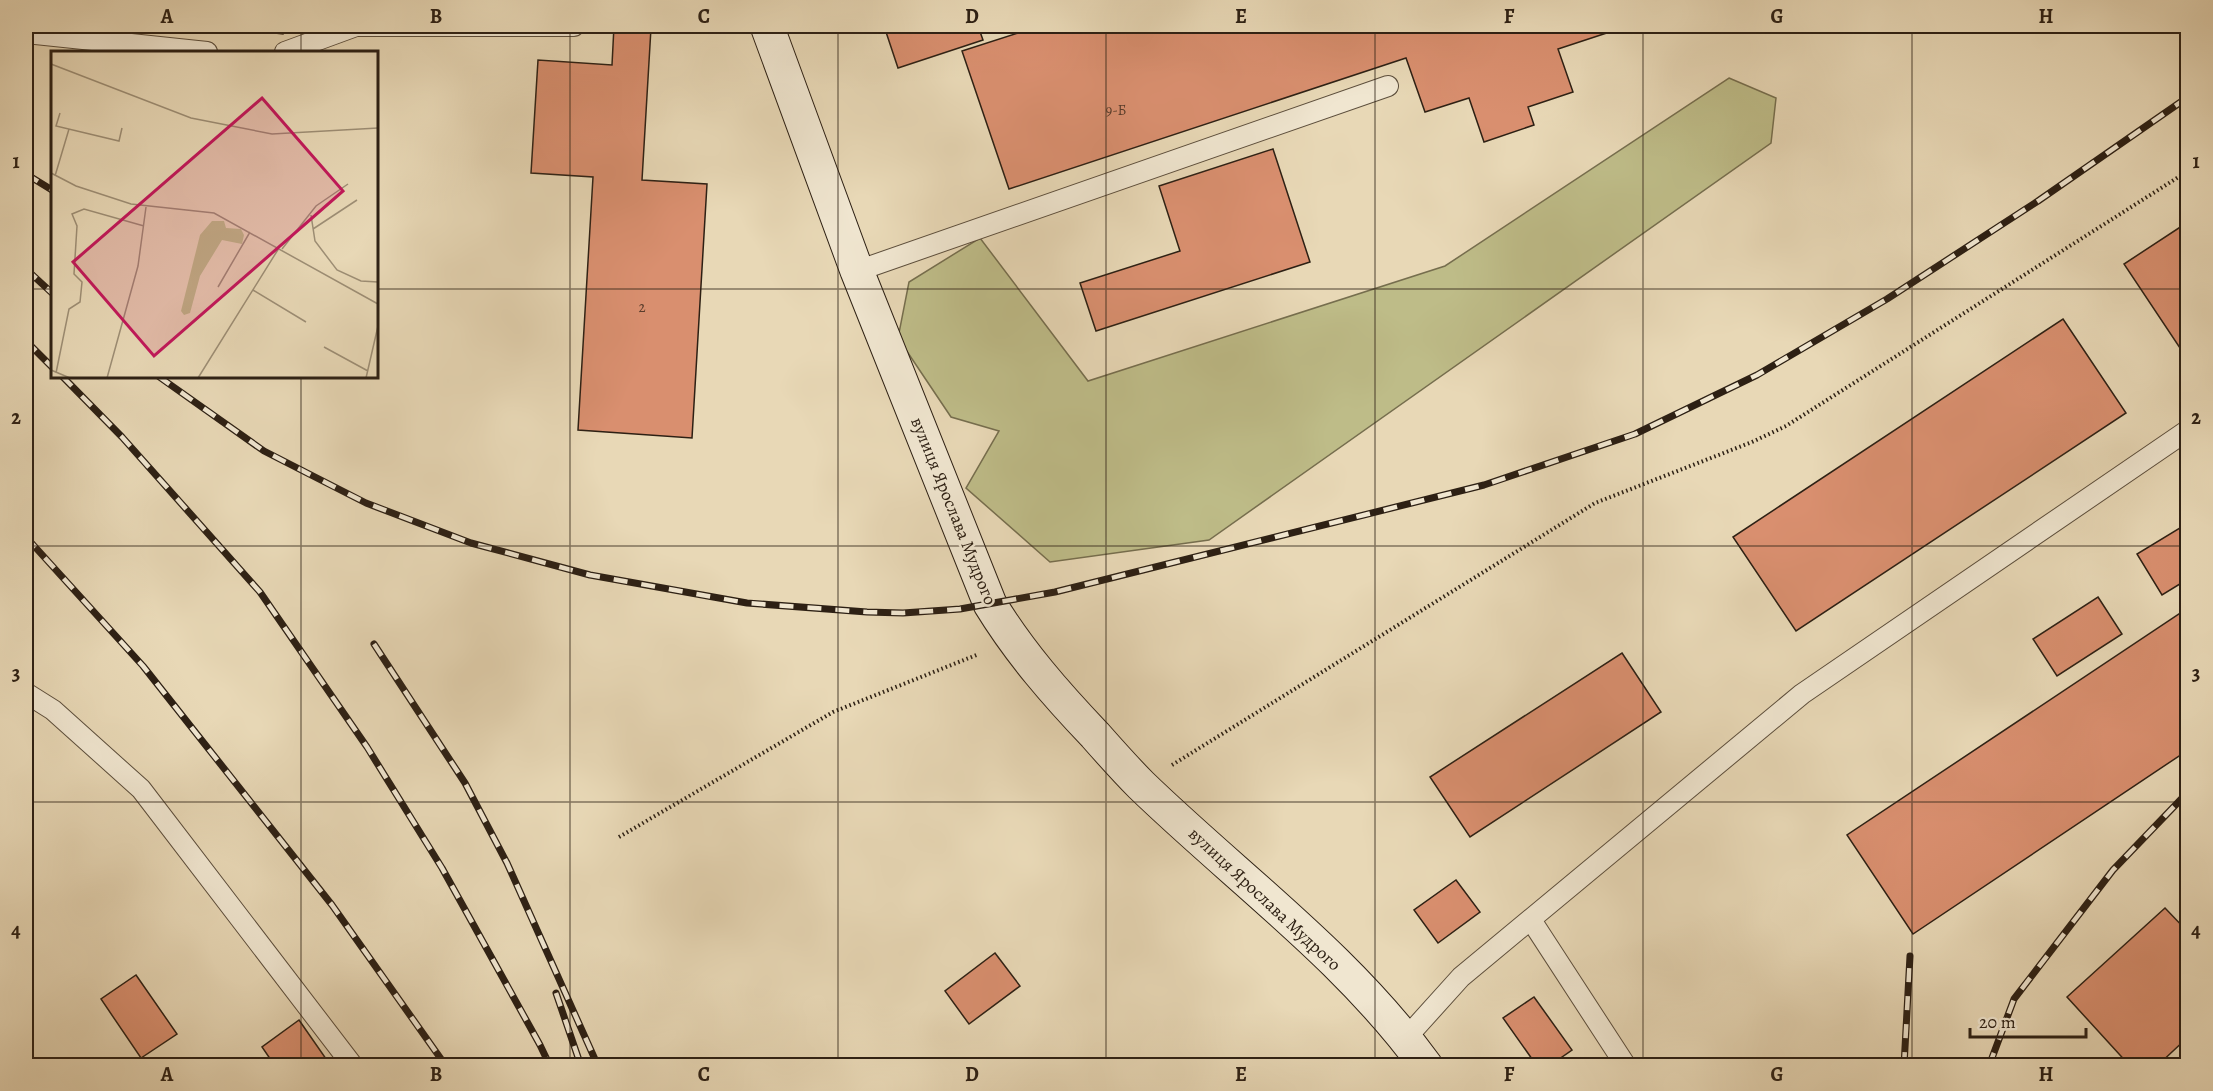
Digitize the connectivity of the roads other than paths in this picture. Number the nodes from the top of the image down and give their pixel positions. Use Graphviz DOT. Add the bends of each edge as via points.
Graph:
graph roads {
  1 [pos="356,26"];
  2 [pos="574,26"];
  3 [pos="767,26"];
  4 [pos="26,33"];
  5 [pos="197,51"];
  6 [pos="288,51"];
  7 [pos="1388,86"];
  8 [pos="857,271"];
  9 [pos="2187,430"];
  10 [pos="26,693"];
  11 [pos="1531,920"];
  12 [pos="1406,1038"];
  13 [pos="353,1065"];
  14 [pos="1426,1065"];
  15 [pos="1626,1065"];
  1 -- 2 [label="lane"];
  1 -- 6 [label="lane"];
  3 -- 8 [label="street, вулиця Ярослава Мудрого"];
  4 -- 5 [label="lane"];
  7 -- 8 [label="lane"];
  8 -- 12 [label="street, вулиця Ярослава Мудрого" via="990,604 1012,641 1141,784 1316,942"];
  9 -- 11 [label="lane" via="1802,694"];
  10 -- 13 [label="lane" via="53,710 141,789"];
  11 -- 12 [label="lane" via="1461,977"];
  11 -- 15 [label="lane"];
  12 -- 14 [label="street, вулиця Ярослава Мудрого"];
}
